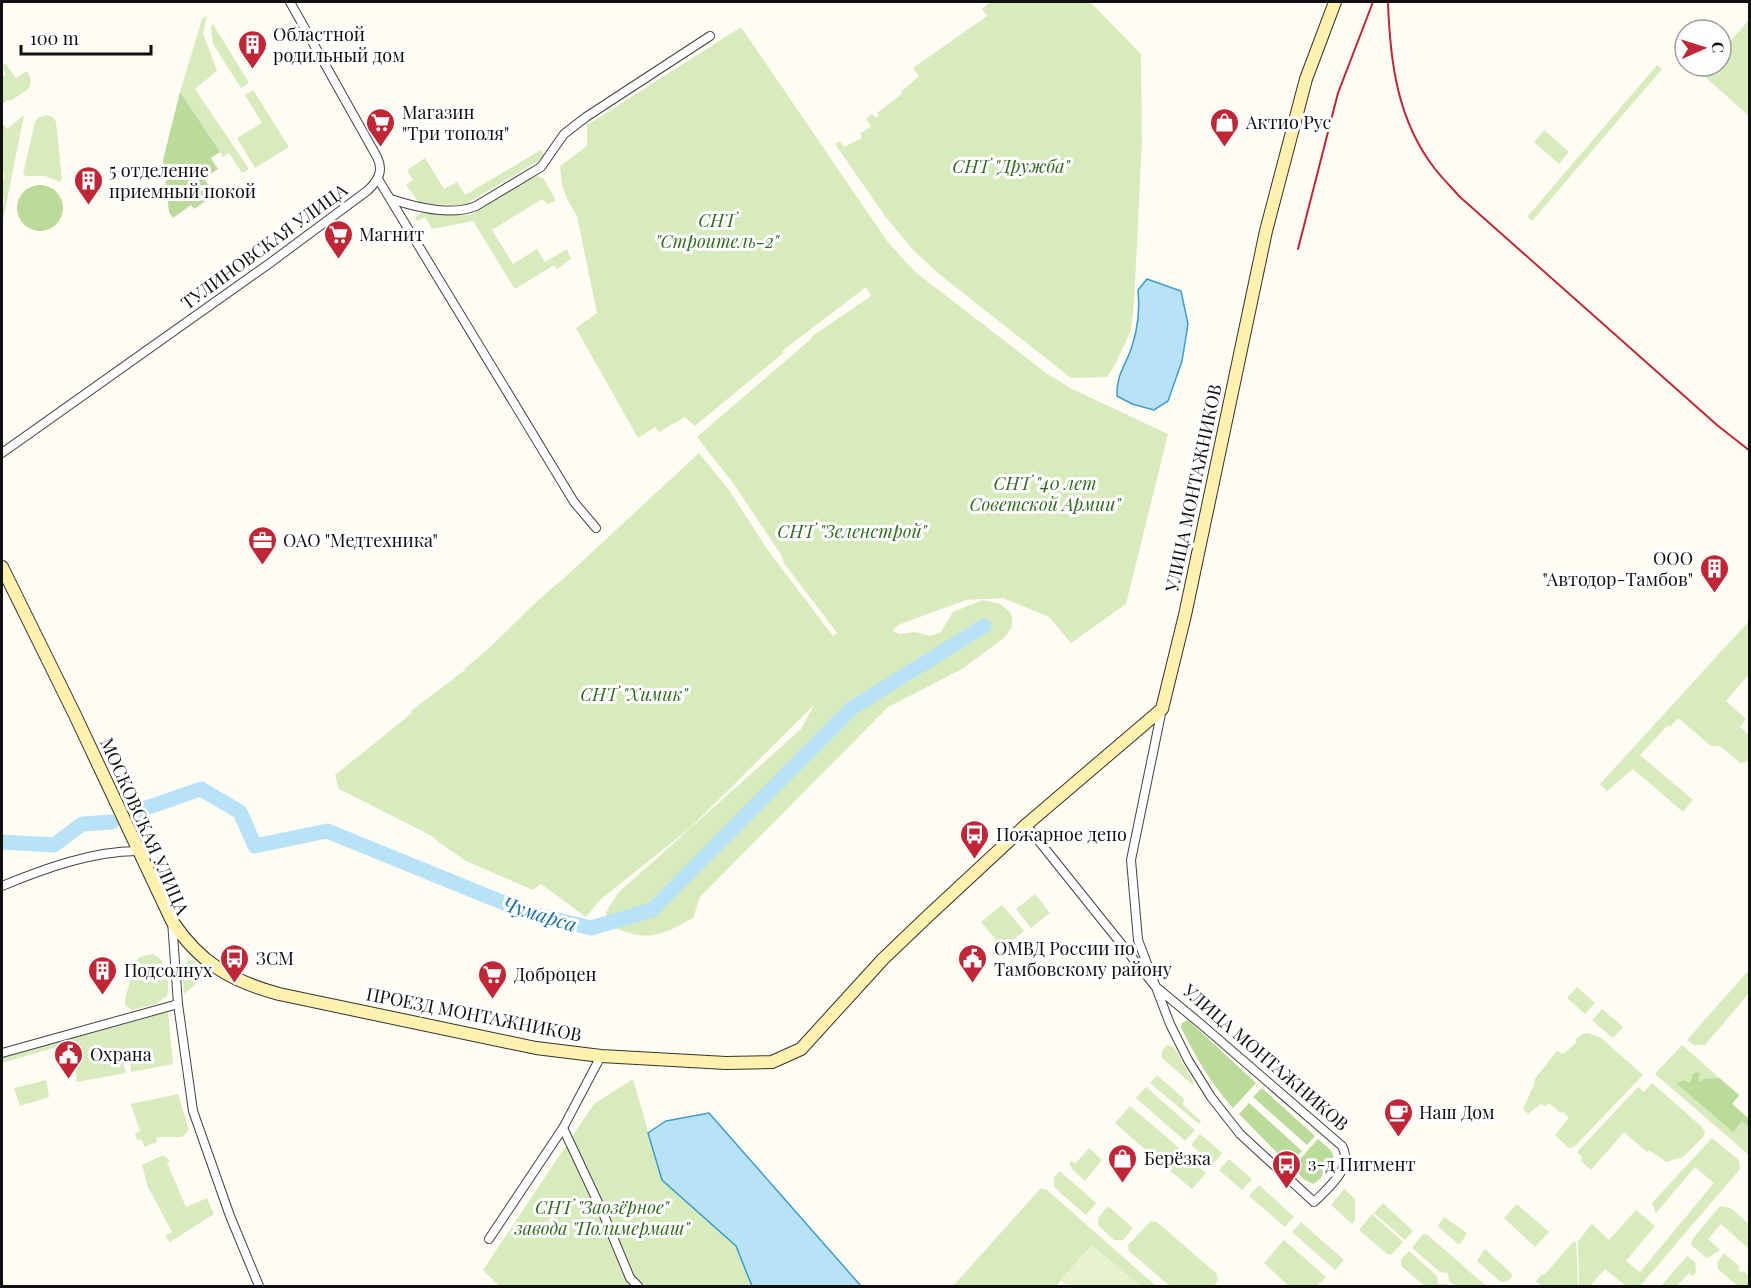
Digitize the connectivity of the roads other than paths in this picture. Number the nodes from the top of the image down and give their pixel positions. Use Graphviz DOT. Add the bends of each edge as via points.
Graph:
graph roads {
  1 [pos="290,2"];
  2 [pos="1335,2"];
  3 [pos="710,36"];
  4 [pos="378,179"];
  5 [pos="391,200"];
  6 [pos="2,453"];
  7 [pos="596,528"];
  8 [pos="2,567"];
  9 [pos="1162,709"];
  10 [pos="1026,825"];
  11 [pos="140,851"];
  12 [pos="2,886"];
  13 [pos="172,921"];
  14 [pos="1155,986"];
  15 [pos="178,1004"];
  16 [pos="2,1053"];
  17 [pos="601,1056"];
  18 [pos="562,1128"];
  19 [pos="489,1239"];
  20 [pos="259,1287"];
  21 [pos="638,1287"];
  1 -- 4 [label="street" via="377,157 381,170"];
  2 -- 9 [label="main road, УЛИЦА МОНТАЖНИКОВ" via="1306,79 1266,231"];
  3 -- 5 [label="street" via="586,117 564,134 541,167 476,206 465,210 424,208"];
  4 -- 5 [label="street"];
  4 -- 6 [label="street, ТУЛИНОВСКАЯ УЛИЦА" via="279,256"];
  5 -- 7 [label="street" via="574,502"];
  8 -- 11 [label="main road, МОСКОВСКАЯ УЛИЦА"];
  9 -- 10 [label="main road, ПРОЕЗД МОНТАЖНИКОВ"];
  9 -- 14 [label="street, УЛИЦА МОНТАЖНИКОВ" via="1131,860 1137,940"];
  10 -- 14 [label="street"];
  10 -- 17 [label="main road, ПРОЕЗД МОНТАЖНИКОВ" via="883,958 801,1049 772,1062"];
  11 -- 12 [label="street" via="111,853 41,870"];
  11 -- 13 [label="main road, МОСКОВСКАЯ УЛИЦА"];
  13 -- 15 [label="street, МОСКОВСКАЯ УЛИЦА"];
  13 -- 17 [label="main road, ПРОЕЗД МОНТАЖНИКОВ" via="200,956 238,980 268,991 536,1048"];
  14 -- 14 [label="street, УЛИЦА МОНТАЖНИКОВ" via="1342,1146 1345,1158 1341,1172 1314,1202 1240,1134 1211,1097 1188,1060"];
  15 -- 16 [label="street"];
  15 -- 20 [label="street, МОСКОВСКАЯ УЛИЦА" via="193,1112"];
  17 -- 18 [label="street"];
  18 -- 19 [label="street"];
  18 -- 21 [label="street" via="630,1278"];
}
